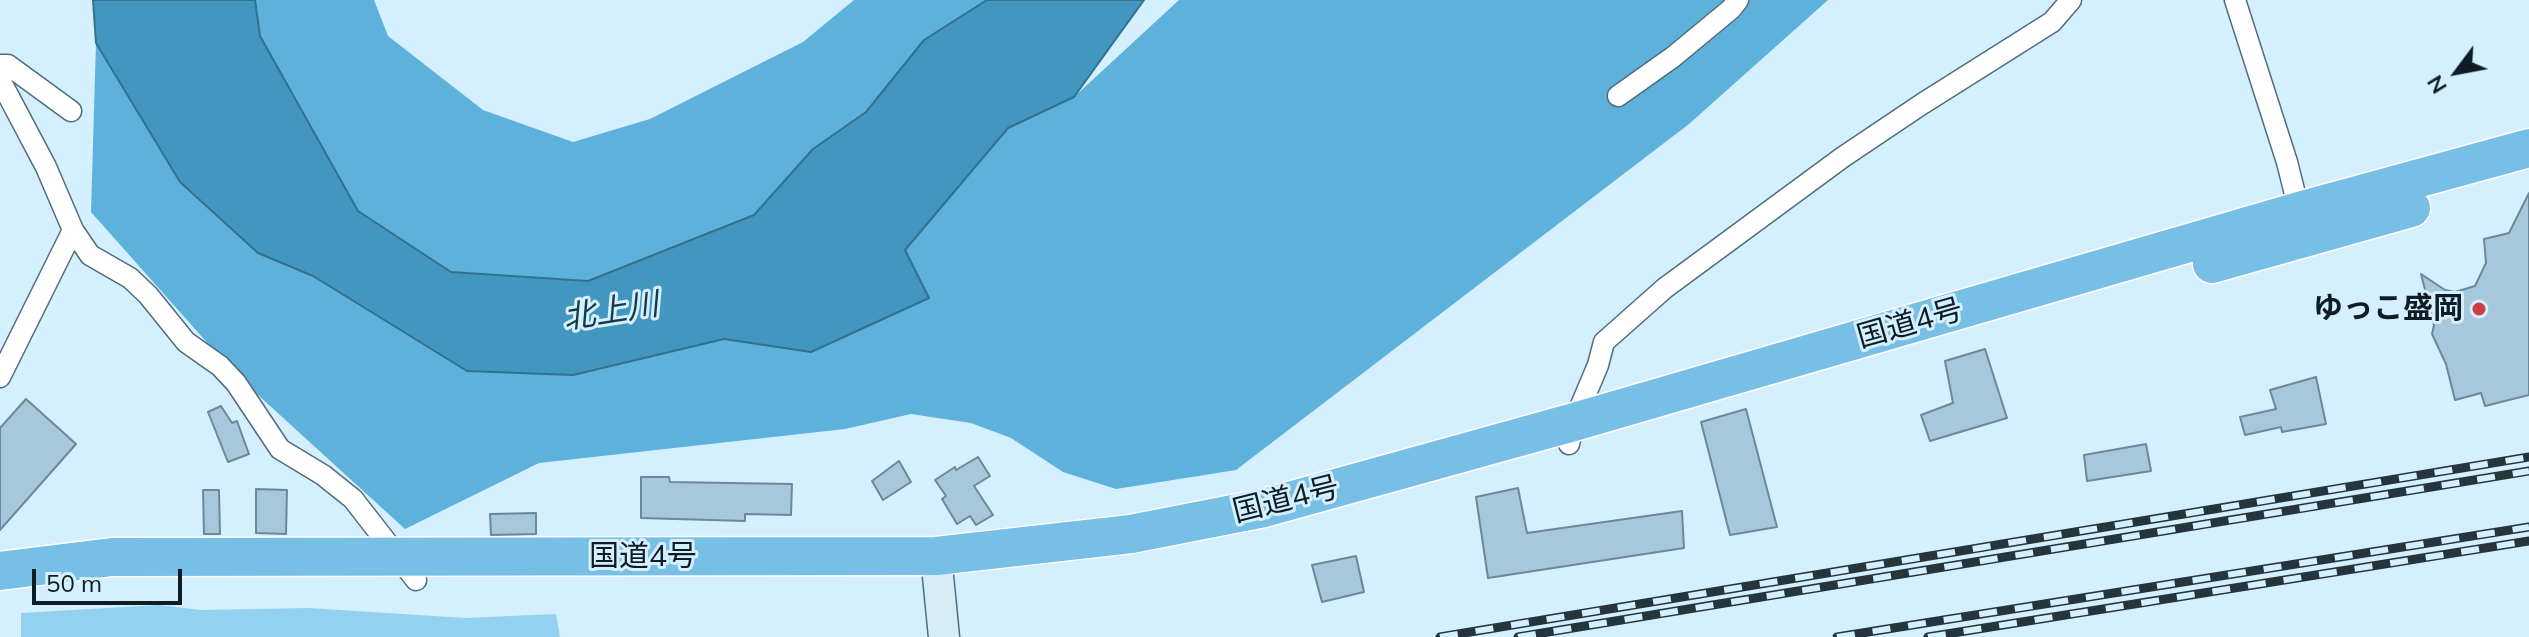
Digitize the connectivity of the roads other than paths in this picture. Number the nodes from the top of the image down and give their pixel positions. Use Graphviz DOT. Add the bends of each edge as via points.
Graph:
graph roads {
  1 [pos="1738,0"];
  2 [pos="2071,0"];
  3 [pos="2235,0"];
  4 [pos="0,65"];
  5 [pos="0,80"];
  6 [pos="1618,96"];
  7 [pos="71,111"];
  8 [pos="2529,148"];
  9 [pos="2529,174"];
  10 [pos="2302,225"];
  11 [pos="73,230"];
  12 [pos="0,377"];
  13 [pos="1571,433"];
  14 [pos="407,569"];
  15 [pos="937,569"];
  16 [pos="5,576"];
  17 [pos="944,637"];
  1 -- 6 [label="street"];
  2 -- 13 [label="street" via="2052,22 1843,157 1665,288 1604,342"];
  3 -- 10 [label="street"];
  4 -- 7 [label="street" via="8,65"];
  5 -- 11 [label="street"];
  8 -- 10 [label="highway, 国道4号"];
  9 -- 10 [label="highway, 国道4号"];
  10 -- 13 [label="highway, 国道4号"];
  11 -- 12 [label="street"];
  11 -- 14 [label="street" via="90,255 130,278 186,342 220,366 280,449 353,499"];
  13 -- 15 [label="highway, 国道4号" via="1268,528 1140,554"];
  14 -- 15 [label="highway, 国道4号"];
  14 -- 16 [label="highway, 国道4号" via="127,578"];
  15 -- 17 [label="street"];
}
